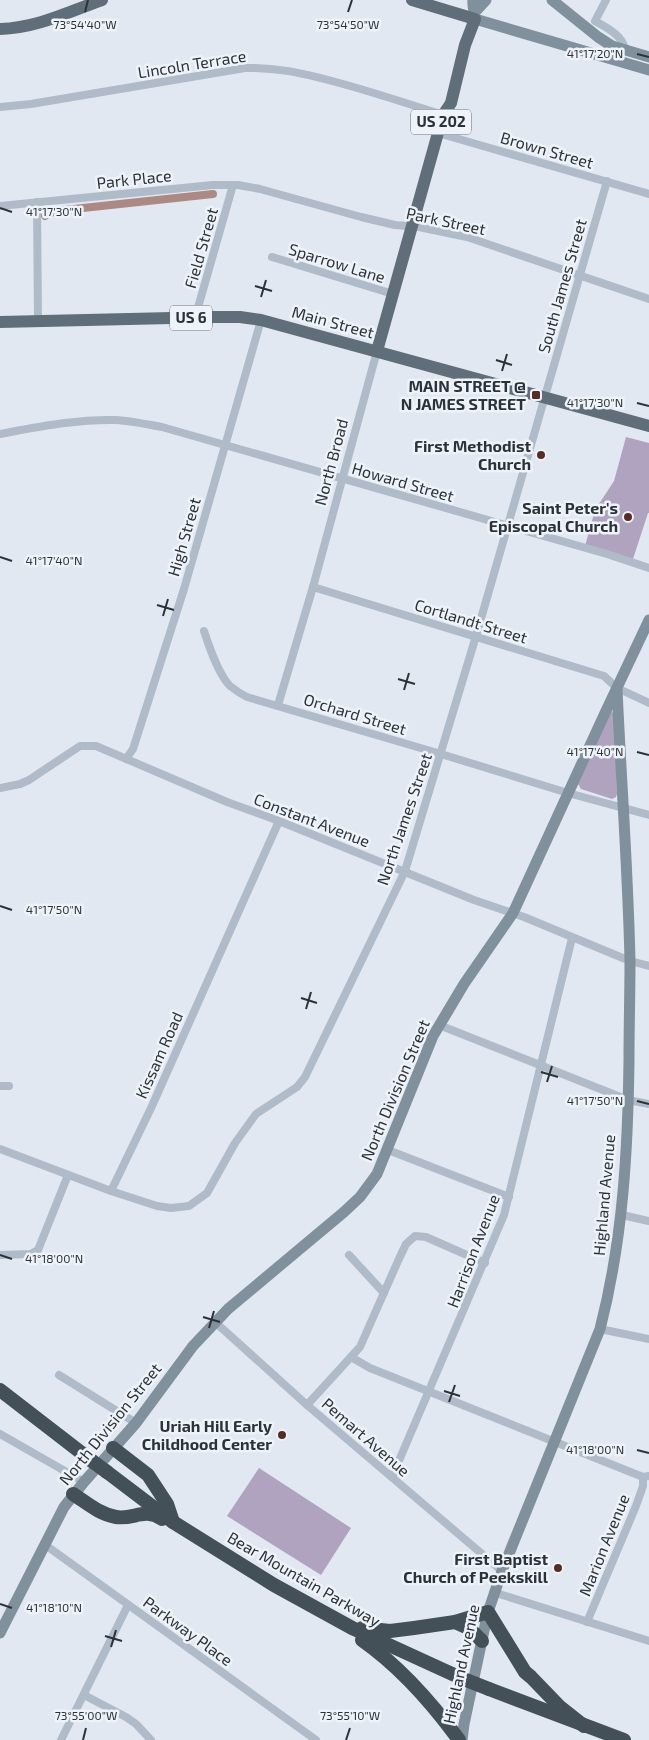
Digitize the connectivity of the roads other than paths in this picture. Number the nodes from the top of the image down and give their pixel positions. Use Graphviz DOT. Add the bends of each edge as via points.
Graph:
graph roads {
  1 [pos="102,0"];
  2 [pos="412,0"];
  3 [pos="473,0"];
  4 [pos="486,0"];
  5 [pos="552,0"];
  6 [pos="606,0"];
  7 [pos="475,16"];
  8 [pos="0,29"];
  9 [pos="625,49"];
  10 [pos="649,57"];
  11 [pos="649,70"];
  12 [pos="0,107"];
  13 [pos="443,116"];
  14 [pos="438,133"];
  15 [pos="607,181"];
  16 [pos="233,185"];
  17 [pos="649,194"];
  18 [pos="37,202"];
  19 [pos="0,206"];
  20 [pos="412,227"];
  21 [pos="272,257"];
  22 [pos="580,275"];
  23 [pos="393,294"];
  24 [pos="649,299"];
  25 [pos="195,318"];
  26 [pos="261,320"];
  27 [pos="38,321"];
  28 [pos="0,322"];
  29 [pos="377,351"];
  30 [pos="544,398"];
  31 [pos="649,426"];
  32 [pos="0,434"];
  33 [pos="224,446"];
  34 [pos="343,480"];
  35 [pos="508,527"];
  36 [pos="649,568"];
  37 [pos="313,587"];
  38 [pos="649,620"];
  39 [pos="204,630"];
  40 [pos="476,636"];
  41 [pos="617,688"];
  42 [pos="278,704"];
  43 [pos="649,704"];
  44 [pos="441,754"];
  45 [pos="126,759"];
  46 [pos="0,788"];
  47 [pos="568,793"];
  48 [pos="623,809"];
  49 [pos="649,815"];
  50 [pos="279,821"];
  51 [pos="405,871"];
  52 [pos="513,913"];
  53 [pos="572,938"];
  54 [pos="630,961"];
  55 [pos="649,966"];
  56 [pos="439,1025"];
  57 [pos="541,1066"];
  58 [pos="0,1086"];
  59 [pos="9,1086"];
  60 [pos="628,1100"];
  61 [pos="649,1104"];
  62 [pos="0,1149"];
  63 [pos="388,1150"];
  64 [pos="68,1175"];
  65 [pos="111,1191"];
  66 [pos="509,1197"];
  67 [pos="622,1215"];
  68 [pos="649,1221"];
  69 [pos="0,1255"];
  70 [pos="349,1256"];
  71 [pos="485,1263"];
  72 [pos="384,1293"];
  73 [pos="215,1322"];
  74 [pos="600,1329"];
  75 [pos="649,1339"];
  76 [pos="351,1357"];
  77 [pos="59,1375"];
  78 [pos="0,1390"];
  79 [pos="429,1392"];
  80 [pos="307,1404"];
  81 [pos="136,1423"];
  82 [pos="0,1434"];
  83 [pos="554,1442"];
  84 [pos="113,1448"];
  85 [pos="392,1477"];
  86 [pos="646,1477"];
  87 [pos="151,1479"];
  88 [pos="84,1482"];
  89 [pos="124,1485"];
  90 [pos="73,1494"];
  91 [pos="144,1499"];
  92 [pos="129,1516"];
  93 [pos="173,1522"];
  94 [pos="44,1544"];
  95 [pos="502,1571"];
  96 [pos="494,1592"];
  97 [pos="128,1605"];
  98 [pos="488,1612"];
  99 [pos="455,1622"];
  100 [pos="587,1622"];
  101 [pos="414,1628"];
  102 [pos="354,1629"];
  103 [pos="0,1633"];
  104 [pos="482,1641"];
  105 [pos="649,1641"];
  106 [pos="403,1652"];
  107 [pos="525,1672"];
  108 [pos="84,1695"];
  109 [pos="516,1700"];
  110 [pos="584,1726"];
  111 [pos="312,1739"];
  112 [pos="61,1740"];
  113 [pos="151,1740"];
  114 [pos="460,1740"];
  115 [pos="624,1740"];
  1 -- 8 [label="main road" via="44,22"];
  2 -- 7 [label="main road"];
  3 -- 7 [label="street"];
  4 -- 7 [label="street"];
  5 -- 9 [label="street" via="598,38"];
  6 -- 9 [label="street" via="595,21 623,42"];
  7 -- 11 [label="street"];
  7 -- 13 [label="main road, US 202" via="451,104"];
  9 -- 10 [label="street"];
  12 -- 13 [label="street, Lincoln Terrace" via="260,68 290,71 373,92"];
  13 -- 14 [label="main road, US 202"];
  14 -- 15 [label="street, Brown Street"];
  14 -- 20 [label="main road, US 202"];
  15 -- 17 [label="street, Brown Street"];
  15 -- 22 [label="street, South James Street"];
  16 -- 18 [label="street, Park Place"];
  16 -- 20 [label="street, Park Street"];
  16 -- 25 [label="street, Field Street"];
  18 -- 19 [label="street"];
  18 -- 27 [label="street"];
  20 -- 22 [label="street, Park Street" via="467,237"];
  20 -- 23 [label="main road, North Broad / US 202"];
  21 -- 23 [label="street, Sparrow Lane"];
  22 -- 24 [label="street, Park Street"];
  22 -- 30 [label="street, South James Street"];
  23 -- 29 [label="main road, North Broad / US 202"];
  25 -- 26 [label="main road, Main Street / US 6"];
  25 -- 27 [label="main road, Main Street / US 6"];
  26 -- 29 [label="main road, Main Street / US 6"];
  26 -- 33 [label="street, High Street"];
  27 -- 28 [label="main road, Main Street / US 6"];
  29 -- 30 [label="main road, Main Street / US 6"];
  29 -- 34 [label="street, North Broad"];
  30 -- 31 [label="main road, Main Street / US 6"];
  30 -- 35 [label="street, North James Street"];
  32 -- 33 [label="street, Howard Street" via="115,420 162,427"];
  33 -- 34 [label="street, Howard Street"];
  33 -- 45 [label="street, High Street" via="184,589 133,750"];
  34 -- 35 [label="street, Howard Street"];
  34 -- 37 [label="street, North Broad"];
  35 -- 36 [label="street, Howard Street"];
  35 -- 40 [label="street, North James Street"];
  37 -- 40 [label="street, Cortlandt Street"];
  37 -- 42 [label="street, North Broad"];
  38 -- 41 [label="street, North Division Street"];
  39 -- 42 [label="street, Orchard Street" via="208,646 229,685 247,697"];
  40 -- 41 [label="street, Cortlandt Street" via="604,676"];
  40 -- 44 [label="street, North James Street"];
  41 -- 43 [label="street, Cortlandt Street"];
  41 -- 47 [label="street, North Division Street"];
  41 -- 48 [label="street, Highland Avenue"];
  42 -- 44 [label="street, Orchard Street"];
  44 -- 47 [label="street, Orchard Street"];
  44 -- 51 [label="street, North James Street"];
  45 -- 46 [label="street, Constant Avenue" via="96,746 80,746 29,780"];
  45 -- 50 [label="street, Constant Avenue"];
  47 -- 48 [label="street, Orchard Street"];
  47 -- 52 [label="street, North Division Street"];
  48 -- 49 [label="street, Orchard Street"];
  48 -- 54 [label="street, Highland Avenue"];
  50 -- 51 [label="street, Constant Avenue"];
  50 -- 65 [label="street, Kissam Road"];
  51 -- 52 [label="street, Constant Avenue"];
  51 -- 65 [label="street, North James Street" via="305,1077 297,1087 256,1114 235,1143 207,1193 189,1206 171,1208"];
  52 -- 53 [label="street, Constant Avenue"];
  52 -- 56 [label="street, North Division Street"];
  53 -- 54 [label="street, Constant Avenue"];
  53 -- 57 [label="street, Harrison Avenue"];
  54 -- 55 [label="street, Constant Avenue"];
  54 -- 60 [label="street, Highland Avenue"];
  56 -- 57 [label="street"];
  56 -- 63 [label="street, North Division Street"];
  57 -- 60 [label="street"];
  57 -- 66 [label="street, Harrison Avenue"];
  58 -- 59 [label="street"];
  60 -- 61 [label="street"];
  60 -- 67 [label="street, Highland Avenue"];
  62 -- 64 [label="street"];
  63 -- 66 [label="street"];
  63 -- 73 [label="street, North Division Street" via="377,1174 360,1197"];
  64 -- 65 [label="street"];
  64 -- 69 [label="street" via="38,1250 31,1254"];
  66 -- 71 [label="street, Harrison Avenue"];
  67 -- 68 [label="street"];
  67 -- 74 [label="street, Highland Avenue"];
  70 -- 72 [label="street"];
  71 -- 72 [label="street" via="426,1237 415,1236 408,1242"];
  71 -- 79 [label="street, Harrison Avenue"];
  72 -- 76 [label="street" via="360,1347"];
  73 -- 80 [label="street, Pemart Avenue"];
  73 -- 81 [label="street, North Division Street" via="193,1346"];
  74 -- 75 [label="street"];
  74 -- 83 [label="street, Highland Avenue"];
  76 -- 79 [label="street"];
  76 -- 80 [label="street"];
  77 -- 81 [label="street"];
  78 -- 89 [label="highway, Bear Mountain Parkway, bridge"];
  79 -- 83 [label="street"];
  79 -- 85 [label="street, Harrison Avenue"];
  80 -- 85 [label="street, Pemart Avenue"];
  81 -- 84 [label="street, North Division Street"];
  82 -- 88 [label="street"];
  83 -- 86 [label="street"];
  83 -- 95 [label="street, Highland Avenue"];
  84 -- 87 [label="highway"];
  84 -- 88 [label="street, North Division Street"];
  85 -- 95 [label="street, Pemart Avenue"];
  86 -- 100 [label="street, Marion Avenue"];
  87 -- 91 [label="highway"];
  87 -- 93 [label="highway" via="167,1504"];
  88 -- 90 [label="street, North Division Street"];
  89 -- 91 [label="highway, Bear Mountain Parkway"];
  89 -- 92 [label="highway" via="136,1504"];
  90 -- 92 [label="highway" via="104,1513"];
  90 -- 94 [label="street, North Division Street"];
  91 -- 93 [label="highway, Bear Mountain Parkway"];
  92 -- 93 [label="highway" via="148,1513"];
  93 -- 102 [label="highway, Bear Mountain Parkway" via="274,1585"];
  94 -- 97 [label="street, Parkway Place"];
  94 -- 103 [label="street, North Division Street"];
  95 -- 96 [label="street, Highland Avenue"];
  96 -- 98 [label="street, Highland Avenue"];
  96 -- 100 [label="street"];
  97 -- 108 [label="street"];
  97 -- 111 [label="street, Parkway Place"];
  98 -- 99 [label="highway"];
  98 -- 104 [label="street, Highland Avenue"];
  98 -- 107 [label="highway"];
  99 -- 101 [label="highway"];
  99 -- 104 [label="highway" via="470,1629"];
  100 -- 105 [label="street"];
  101 -- 102 [label="highway" via="390,1631"];
  101 -- 106 [label="highway" via="403,1640"];
  102 -- 106 [label="highway, Bear Mountain Parkway"];
  102 -- 114 [label="highway" via="360,1639 412,1684"];
  104 -- 114 [label="street, Highland Avenue"];
  106 -- 109 [label="highway, Bear Mountain Parkway, bridge"];
  107 -- 109 [label="highway" via="528,1688"];
  107 -- 110 [label="highway"];
  108 -- 112 [label="street"];
  108 -- 113 [label="street" via="126,1717"];
  109 -- 110 [label="highway, Bear Mountain Parkway"];
  110 -- 115 [label="highway, Bear Mountain Parkway"];
}
